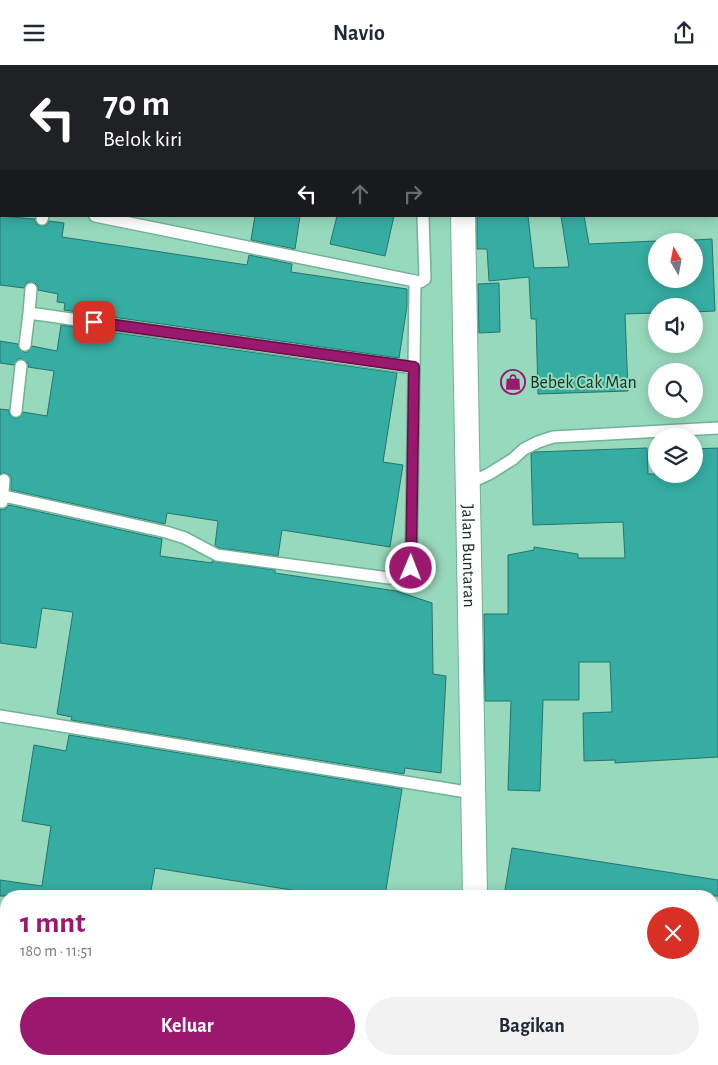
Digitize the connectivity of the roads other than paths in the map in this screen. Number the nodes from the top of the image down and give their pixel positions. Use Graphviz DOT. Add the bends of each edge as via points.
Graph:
graph roads {
  1 [pos="100,217"];
  2 [pos="423,217"];
  3 [pos="464,217"];
  4 [pos="415,282"];
  5 [pos="32,289"];
  6 [pos="29,313"];
  7 [pos="25,345"];
  8 [pos="21,366"];
  9 [pos="414,367"];
  10 [pos="16,411"];
  11 [pos="718,428"];
  12 [pos="4,479"];
  13 [pos="469,483"];
  14 [pos="1,497"];
  15 [pos="0,716"];
  16 [pos="473,793"];
  17 [pos="475,890"];
  1 -- 4 [label="lane"];
  2 -- 4 [label="lane" via="425,279"];
  3 -- 13 [label="street, Jalan Buntaran"];
  4 -- 9 [label="lane"];
  5 -- 6 [label="lane"];
  6 -- 7 [label="lane"];
  6 -- 9 [label="lane"];
  8 -- 10 [label="lane"];
  9 -- 14 [label="lane" via="411,568 399,578 217,555 186,538 166,532"];
  11 -- 13 [label="lane" via="553,437 524,449 505,464"];
  12 -- 14 [label="lane"];
  13 -- 16 [label="street, Jalan Buntaran"];
  15 -- 16 [label="lane"];
  16 -- 17 [label="street, Jalan Buntaran"];
}
